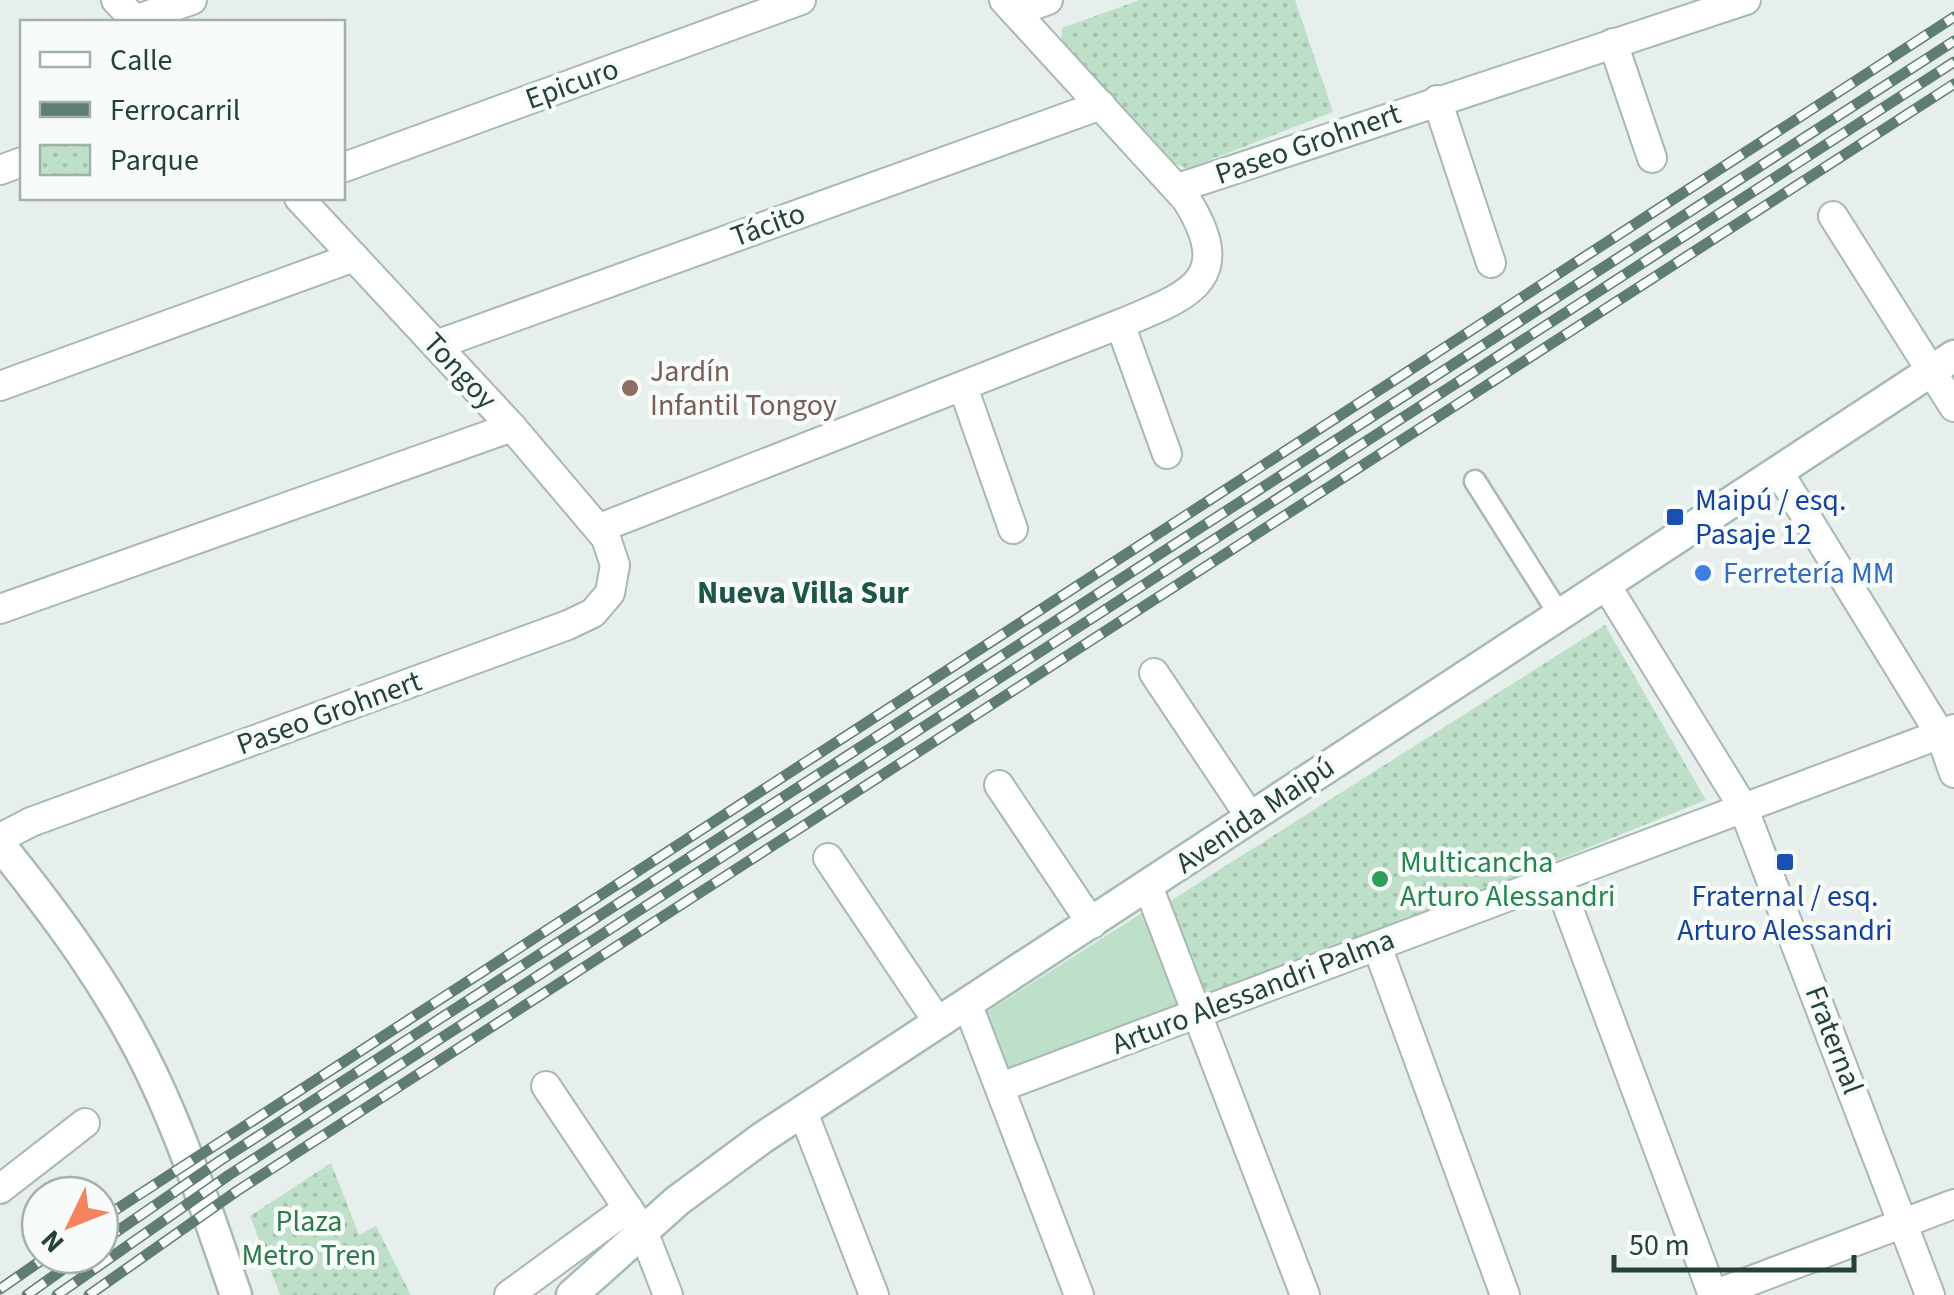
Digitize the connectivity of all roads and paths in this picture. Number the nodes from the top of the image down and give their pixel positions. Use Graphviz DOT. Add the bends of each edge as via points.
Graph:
graph roads {
  1 [pos="192,0"];
  2 [pos="802,0"];
  3 [pos="1048,0"];
  4 [pos="1746,0"];
  5 [pos="1009,6"];
  6 [pos="129,14"];
  7 [pos="1613,43"];
  8 [pos="1437,100"];
  9 [pos="1101,105"];
  10 [pos="1652,158"];
  11 [pos="345,167"];
  12 [pos="1178,188"];
  13 [pos="301,200"];
  14 [pos="1833,216"];
  15 [pos="354,257"];
  16 [pos="1490,263"];
  17 [pos="1120,324"];
  18 [pos="436,345"];
  19 [pos="1942,364"];
  20 [pos="0,386"];
  21 [pos="963,386"];
  22 [pos="1954,407"];
  23 [pos="512,427"];
  24 [pos="1166,454"];
  25 [pos="1778,471"];
  26 [pos="1475,481"];
  27 [pos="1013,529"];
  28 [pos="606,539"];
  29 [pos="1606,584"];
  30 [pos="0,609"];
  31 [pos="1559,614"];
  32 [pos="1154,673"];
  33 [pos="1947,732"];
  34 [pos="1954,773"];
  35 [pos="999,786"];
  36 [pos="1743,807"];
  37 [pos="1252,818"];
  38 [pos="0,841"];
  39 [pos="828,858"];
  40 [pos="1556,878"];
  41 [pos="1148,886"];
  42 [pos="0,887"];
  43 [pos="40,895"];
  44 [pos="1092,924"];
  45 [pos="1377,946"];
  46 [pos="967,1003"];
  47 [pos="1198,1013"];
  48 [pos="938,1022"];
  49 [pos="546,1086"];
  50 [pos="1001,1087"];
  51 [pos="803,1112"];
  52 [pos="85,1122"];
  53 [pos="0,1189"];
  54 [pos="1954,1204"];
  55 [pos="636,1219"];
  56 [pos="1903,1224"];
  57 [pos="236,1295"];
  58 [pos="509,1295"];
  59 [pos="572,1295"];
  60 [pos="668,1295"];
  61 [pos="874,1295"];
  62 [pos="1079,1295"];
  63 [pos="1305,1295"];
  64 [pos="1505,1295"];
  65 [pos="1713,1295"];
  66 [pos="1930,1295"];
  1 -- 6 [label="street"];
  2 -- 11 [label="street, Epicuro"];
  3 -- 5 [label="street"];
  4 -- 7 [label="street, Paseo Grohnert"];
  5 -- 9 [label="street"];
  7 -- 8 [label="street, Paseo Grohnert"];
  7 -- 10 [label="street"];
  8 -- 12 [label="street, Paseo Grohnert"];
  8 -- 16 [label="street, Paseo Grohnert"];
  9 -- 12 [label="street"];
  9 -- 18 [label="street, Tácito"];
  12 -- 17 [label="street" via="1207,245 1200,280 1169,303"];
  13 -- 15 [label="street, Tongoy"];
  14 -- 19 [label="street"];
  15 -- 18 [label="street, Tongoy"];
  15 -- 20 [label="street"];
  17 -- 21 [label="street"];
  17 -- 24 [label="street"];
  18 -- 23 [label="street, Tongoy"];
  19 -- 22 [label="street"];
  19 -- 25 [label="main road, Avenida Maipú"];
  21 -- 27 [label="street"];
  21 -- 28 [label="street"];
  23 -- 28 [label="street, Tongoy"];
  23 -- 30 [label="street"];
  25 -- 29 [label="main road, Avenida Maipú"];
  25 -- 33 [label="street"];
  26 -- 31 [label="street"];
  28 -- 38 [label="street, Paseo Grohnert" via="615,580 602,605 581,620 32,822"];
  29 -- 31 [label="main road, Avenida Maipú"];
  29 -- 36 [label="street, Fraternal"];
  31 -- 37 [label="main road, Avenida Maipú"];
  32 -- 37 [label="street"];
  33 -- 34 [label="street"];
  33 -- 36 [label="street, Arturo Alessandri Palma"];
  35 -- 44 [label="street"];
  36 -- 40 [label="street, Arturo Alessandri Palma"];
  36 -- 56 [label="street, Fraternal"];
  37 -- 41 [label="main road, Avenida Maipú"];
  38 -- 43 [label="main road"];
  39 -- 48 [label="street"];
  40 -- 45 [label="street, Arturo Alessandri Palma"];
  40 -- 65 [label="street"];
  41 -- 44 [label="main road, Avenida Maipú"];
  41 -- 47 [label="street"];
  42 -- 43 [label="main road"];
  43 -- 57 [label="main road" via="110,995 151,1072"];
  44 -- 46 [label="main road, Avenida Maipú"];
  45 -- 47 [label="street, Arturo Alessandri Palma"];
  45 -- 64 [label="street"];
  46 -- 48 [label="main road, Avenida Maipú"];
  46 -- 50 [label="street"];
  47 -- 50 [label="street, Arturo Alessandri Palma"];
  47 -- 63 [label="street"];
  48 -- 51 [label="main road, Avenida Maipú"];
  49 -- 55 [label="street"];
  50 -- 62 [label="street"];
  51 -- 55 [label="main road, Avenida Maipú"];
  51 -- 61 [label="street"];
  52 -- 53 [label="street"];
  54 -- 56 [label="street"];
  55 -- 58 [label="street, Avenida Maipú"];
  55 -- 59 [label="main road, Avenida Maipú"];
  55 -- 60 [label="street"];
  56 -- 65 [label="street"];
  56 -- 66 [label="street, Fraternal"];
}
